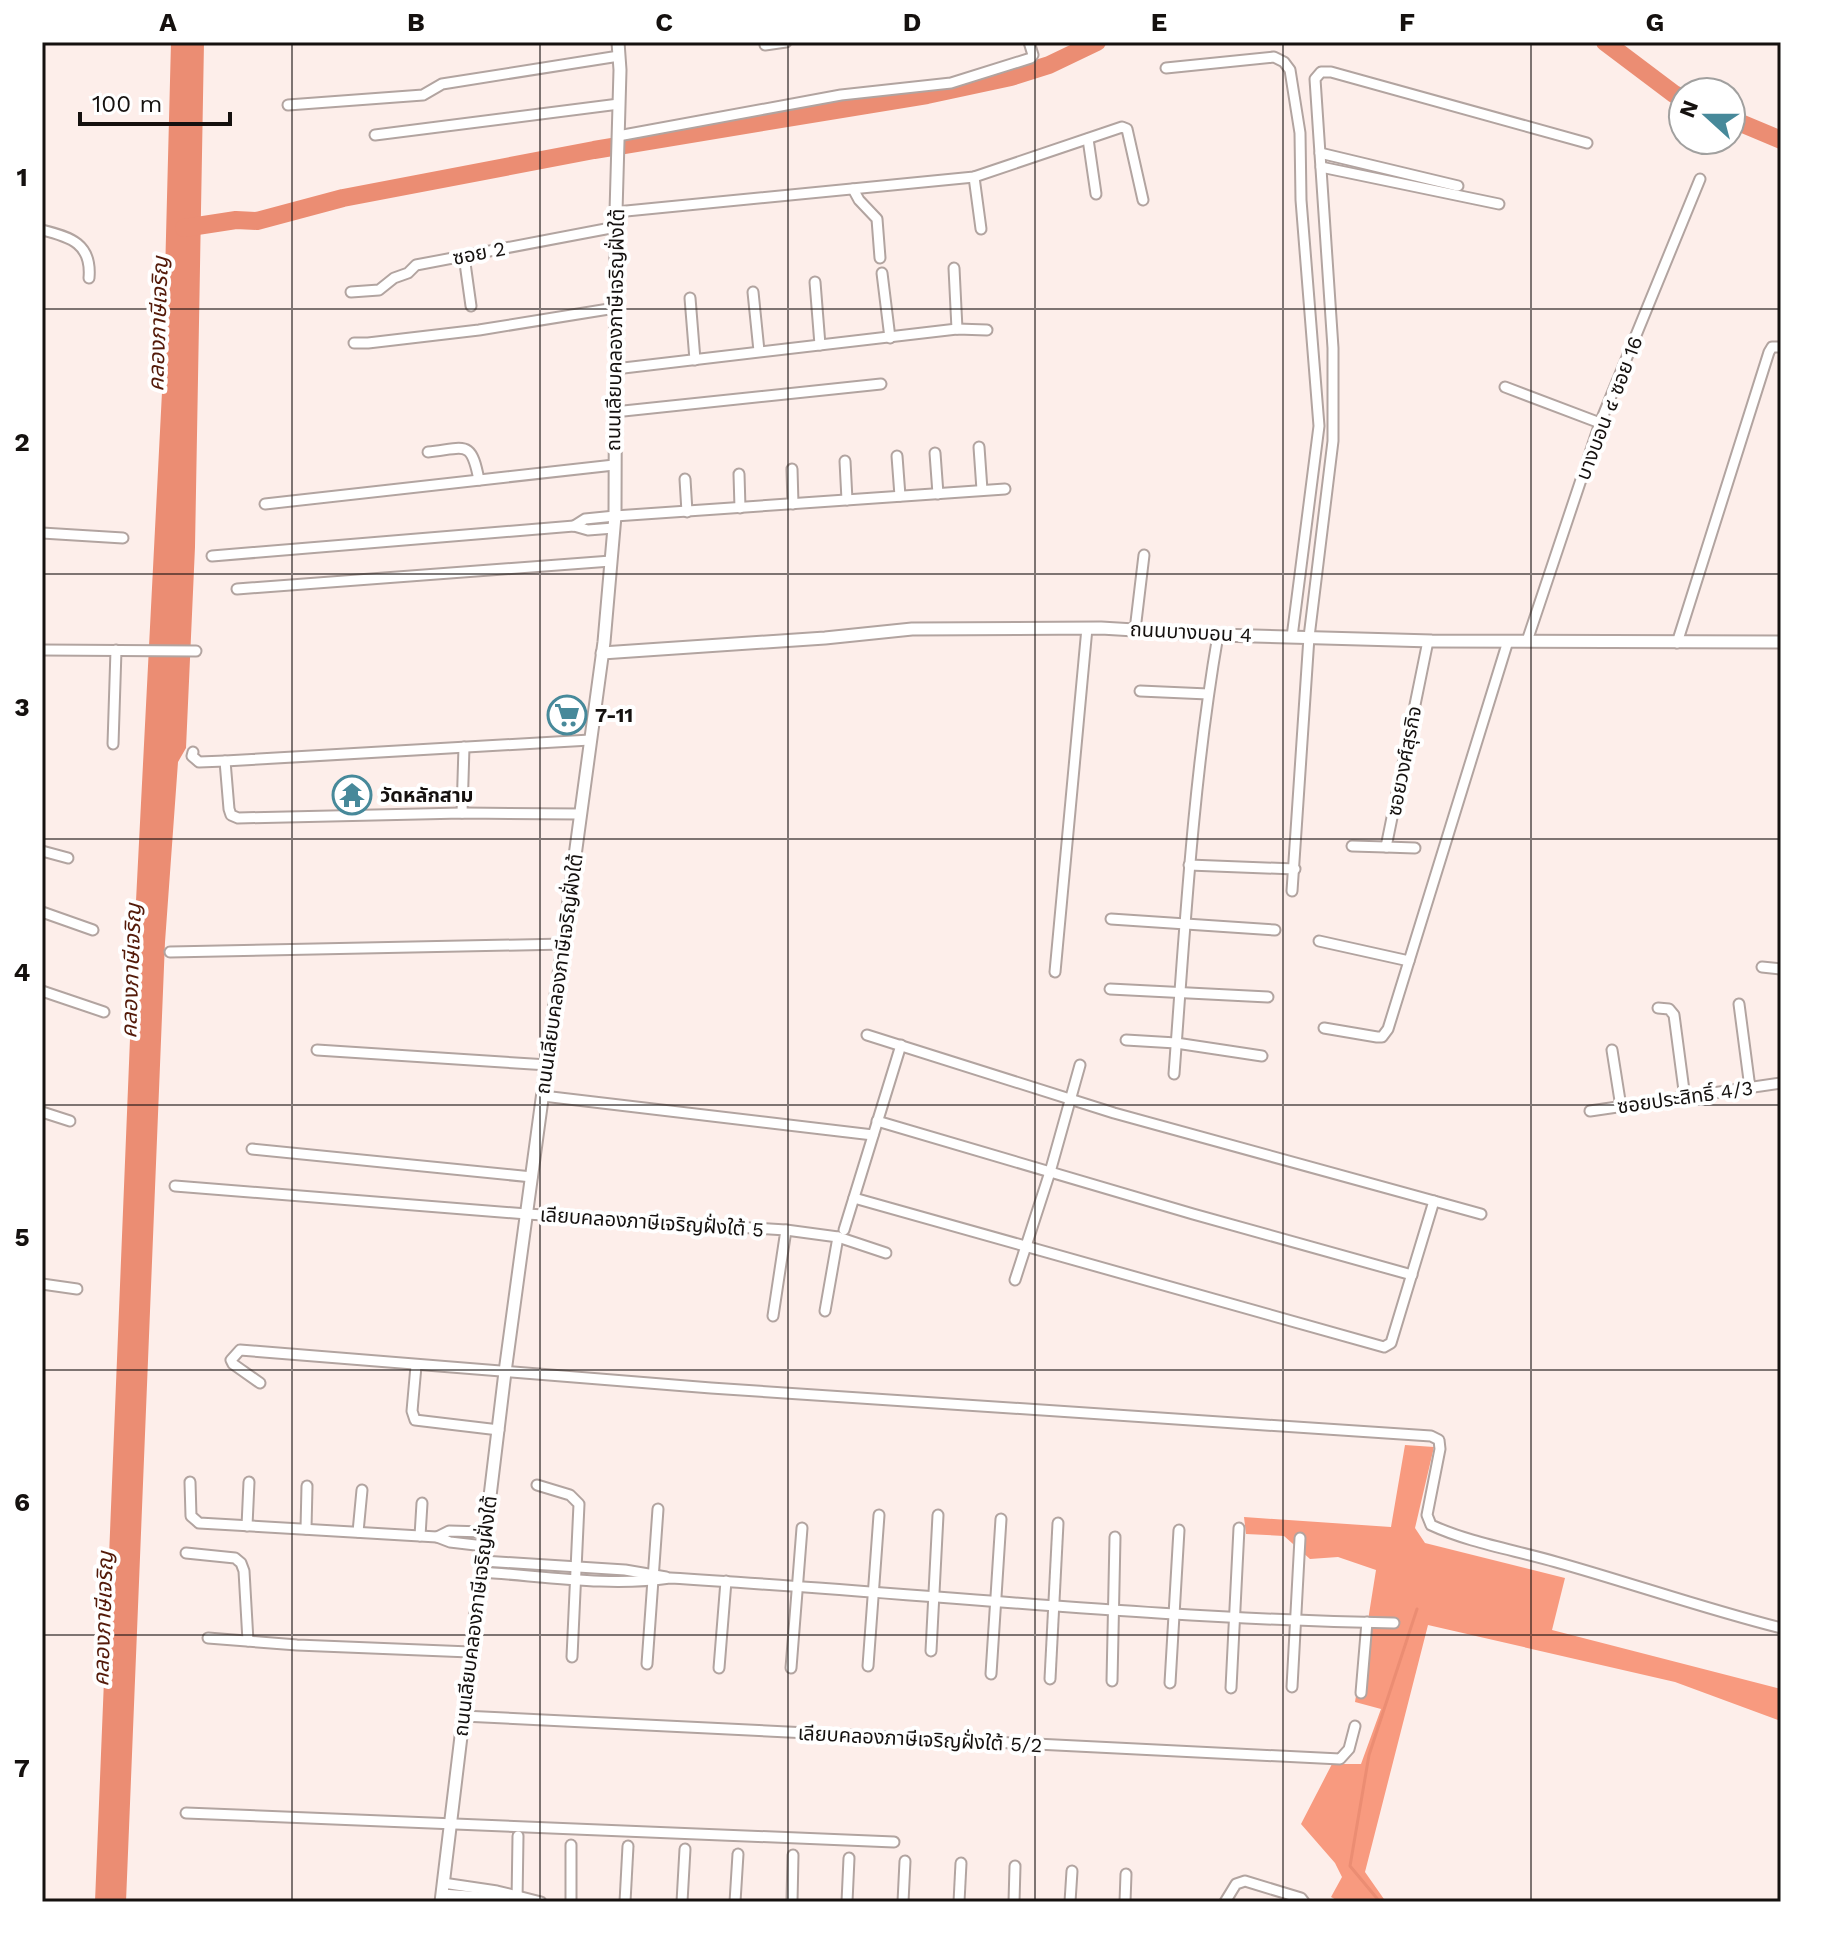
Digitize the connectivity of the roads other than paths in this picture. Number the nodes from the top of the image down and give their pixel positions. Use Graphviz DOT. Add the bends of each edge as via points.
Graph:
graph roads {
  1 [pos="618,42"];
  2 [pos="786,42"];
  3 [pos="1029,42"];
  4 [pos="765,45"];
  5 [pos="619,56"];
  6 [pos="1166,68"];
  7 [pos="619,104"];
  8 [pos="288,105"];
  9 [pos="375,135"];
  10 [pos="1088,139"];
  11 [pos="618,142"];
  12 [pos="1587,143"];
  13 [pos="1320,153"];
  14 [pos="1321,167"];
  15 [pos="974,177"];
  16 [pos="1700,179"];
  17 [pos="1458,186"];
  18 [pos="853,189"];
  19 [pos="1096,194"];
  20 [pos="1143,200"];
  21 [pos="1499,204"];
  22 [pos="616,212"];
  23 [pos="616,227"];
  24 [pos="981,229"];
  25 [pos="42,230"];
  26 [pos="464,256"];
  27 [pos="880,258"];
  28 [pos="954,268"];
  29 [pos="882,273"];
  30 [pos="89,278"];
  31 [pos="815,282"];
  32 [pos="351,292"];
  33 [pos="753,292"];
  34 [pos="690,298"];
  35 [pos="471,306"];
  36 [pos="615,308"];
  37 [pos="957,329"];
  38 [pos="987,330"];
  39 [pos="890,338"];
  40 [pos="354,343"];
  41 [pos="820,345"];
  42 [pos="1781,347"];
  43 [pos="759,351"];
  44 [pos="695,360"];
  45 [pos="615,369"];
  46 [pos="881,384"];
  47 [pos="1505,387"];
  48 [pos="614,412"];
  49 [pos="1600,423"];
  50 [pos="979,447"];
  51 [pos="428,452"];
  52 [pos="935,453"];
  53 [pos="897,456"];
  54 [pos="845,461"];
  55 [pos="614,465"];
  56 [pos="792,469"];
  57 [pos="739,474"];
  58 [pos="685,479"];
  59 [pos="479,480"];
  60 [pos="1005,489"];
  61 [pos="982,490"];
  62 [pos="938,494"];
  63 [pos="900,496"];
  64 [pos="847,500"];
  65 [pos="265,504"];
  66 [pos="793,504"];
  67 [pos="740,508"];
  68 [pos="687,512"];
  69 [pos="614,522"];
  70 [pos="42,533"];
  71 [pos="123,538"];
  72 [pos="1144,555"];
  73 [pos="212,556"];
  74 [pos="611,561"];
  75 [pos="237,589"];
  76 [pos="1087,628"];
  77 [pos="1135,630"];
  78 [pos="1218,635"];
  79 [pos="1292,637"];
  80 [pos="1309,637"];
  81 [pos="1428,641"];
  82 [pos="1508,641"];
  83 [pos="1527,641"];
  84 [pos="1781,642"];
  85 [pos="1677,643"];
  86 [pos="42,650"];
  87 [pos="116,650"];
  88 [pos="194,651"];
  89 [pos="602,653"];
  90 [pos="1140,691"];
  91 [pos="1208,694"];
  92 [pos="590,740"];
  93 [pos="113,744"];
  94 [pos="464,747"];
  95 [pos="193,752"];
  96 [pos="225,761"];
  97 [pos="462,813"];
  98 [pos="580,814"];
  99 [pos="1352,846"];
  100 [pos="1386,847"];
  101 [pos="1415,848"];
  102 [pos="42,851"];
  103 [pos="68,858"];
  104 [pos="1189,865"];
  105 [pos="1295,869"];
  106 [pos="1292,891"];
  107 [pos="42,912"];
  108 [pos="1111,919"];
  109 [pos="1185,924"];
  110 [pos="93,930"];
  111 [pos="1275,930"];
  112 [pos="1319,941"];
  113 [pos="565,944"];
  114 [pos="170,952"];
  115 [pos="1409,961"];
  116 [pos="1762,967"];
  117 [pos="1781,969"];
  118 [pos="1055,972"];
  119 [pos="1110,989"];
  120 [pos="42,991"];
  121 [pos="1180,993"];
  122 [pos="1268,997"];
  123 [pos="1739,1004"];
  124 [pos="1658,1008"];
  125 [pos="104,1012"];
  126 [pos="1324,1028"];
  127 [pos="867,1035"];
  128 [pos="1126,1040"];
  129 [pos="1176,1043"];
  130 [pos="901,1045"];
  131 [pos="317,1050"];
  132 [pos="1612,1050"];
  133 [pos="1262,1056"];
  134 [pos="548,1065"];
  135 [pos="1080,1065"];
  136 [pos="1174,1074"];
  137 [pos="1781,1083"];
  138 [pos="1750,1088"];
  139 [pos="543,1096"];
  140 [pos="1685,1098"];
  141 [pos="1070,1099"];
  142 [pos="1621,1107"];
  143 [pos="1590,1111"];
  144 [pos="42,1112"];
  145 [pos="70,1121"];
  146 [pos="877,1121"];
  147 [pos="873,1135"];
  148 [pos="252,1149"];
  149 [pos="1050,1172"];
  150 [pos="532,1177"];
  151 [pos="175,1186"];
  152 [pos="854,1198"];
  153 [pos="1434,1201"];
  154 [pos="527,1214"];
  155 [pos="1481,1214"];
  156 [pos="786,1230"];
  157 [pos="841,1233"];
  158 [pos="1025,1247"];
  159 [pos="886,1253"];
  160 [pos="1412,1275"];
  161 [pos="1015,1280"];
  162 [pos="42,1284"];
  163 [pos="77,1289"];
  164 [pos="825,1311"];
  165 [pos="773,1316"];
  166 [pos="416,1366"];
  167 [pos="505,1372"];
  168 [pos="260,1383"];
  169 [pos="499,1430"];
  170 [pos="190,1482"];
  171 [pos="249,1482"];
  172 [pos="537,1485"];
  173 [pos="307,1486"];
  174 [pos="362,1490"];
  175 [pos="422,1503"];
  176 [pos="658,1509"];
  177 [pos="879,1515"];
  178 [pos="938,1515"];
  179 [pos="1001,1519"];
  180 [pos="1058,1523"];
  181 [pos="247,1526"];
  182 [pos="802,1528"];
  183 [pos="1239,1528"];
  184 [pos="306,1529"];
  185 [pos="1179,1530"];
  186 [pos="358,1532"];
  187 [pos="485,1532"];
  188 [pos="420,1536"];
  189 [pos="437,1537"];
  190 [pos="1115,1537"];
  191 [pos="1300,1538"];
  192 [pos="484,1546"];
  193 [pos="186,1553"];
  194 [pos="482,1566"];
  195 [pos="576,1567"];
  196 [pos="652,1577"];
  197 [pos="575,1579"];
  198 [pos="726,1581"];
  199 [pos="798,1587"];
  200 [pos="873,1592"];
  201 [pos="933,1597"];
  202 [pos="994,1603"];
  203 [pos="1056,1606"];
  204 [pos="1114,1609"];
  205 [pos="1175,1613"];
  206 [pos="1234,1617"];
  207 [pos="1294,1621"];
  208 [pos="1367,1622"];
  209 [pos="1394,1623"];
  210 [pos="1781,1628"];
  211 [pos="208,1638"];
  212 [pos="248,1641"];
  213 [pos="931,1651"];
  214 [pos="470,1652"];
  215 [pos="572,1657"];
  216 [pos="647,1664"];
  217 [pos="868,1666"];
  218 [pos="719,1668"];
  219 [pos="791,1668"];
  220 [pos="991,1674"];
  221 [pos="1050,1679"];
  222 [pos="1112,1681"];
  223 [pos="1170,1683"];
  224 [pos="1292,1687"];
  225 [pos="1231,1688"];
  226 [pos="1361,1693"];
  227 [pos="463,1716"];
  228 [pos="1355,1726"];
  229 [pos="186,1813"];
  230 [pos="449,1822"];
  231 [pos="518,1836"];
  232 [pos="894,1842"];
  233 [pos="571,1845"];
  234 [pos="628,1846"];
  235 [pos="685,1849"];
  236 [pos="738,1854"];
  237 [pos="793,1855"];
  238 [pos="849,1858"];
  239 [pos="905,1861"];
  240 [pos="961,1863"];
  241 [pos="1015,1866"];
  242 [pos="1072,1871"];
  243 [pos="1126,1874"];
  244 [pos="442,1893"];
  245 [pos="514,1898"];
  246 [pos="541,1902"];
  247 [pos="571,1902"];
  248 [pos="625,1902"];
  249 [pos="682,1902"];
  250 [pos="735,1902"];
  251 [pos="792,1902"];
  252 [pos="847,1902"];
  253 [pos="903,1902"];
  254 [pos="959,1902"];
  255 [pos="1014,1902"];
  256 [pos="1070,1902"];
  257 [pos="1125,1902"];
  258 [pos="1225,1902"];
  259 [pos="1304,1902"];
  1 -- 5 [label="street, ถนนเลียบคลองภาษีเจริญฝั่งใต้"];
  2 -- 4 [label="street"];
  3 -- 11 [label="street" via="1031,58 963,80 841,95"];
  5 -- 7 [label="street, ถนนเลียบคลองภาษีเจริญฝั่งใต้"];
  5 -- 8 [label="street" via="442,84 423,95"];
  6 -- 79 [label="street" via="1274,57 1290,70 1300,133 1319,426"];
  7 -- 9 [label="street"];
  7 -- 11 [label="street, ถนนเลียบคลองภาษีเจริญฝั่งใต้"];
  10 -- 15 [label="street"];
  10 -- 19 [label="street"];
  10 -- 20 [label="street" via="1127,129"];
  11 -- 22 [label="street, ถนนเลียบคลองภาษีเจริญฝั่งใต้"];
  12 -- 13 [label="street" via="1321,72 1315,79"];
  13 -- 14 [label="street"];
  13 -- 17 [label="street"];
  14 -- 21 [label="street"];
  14 -- 80 [label="street" via="1333,348 1333,441"];
  15 -- 18 [label="street"];
  15 -- 24 [label="street"];
  16 -- 49 [label="street, บางบอน ๔ ซอย 16"];
  18 -- 22 [label="street"];
  18 -- 27 [label="street" via="877,219"];
  22 -- 23 [label="street, ถนนเลียบคลองภาษีเจริญฝั่งใต้"];
  23 -- 26 [label="street, ซอย 2"];
  23 -- 36 [label="street, ถนนเลียบคลองภาษีเจริญฝั่งใต้"];
  25 -- 30 [label="street" via="83,247"];
  26 -- 32 [label="street, ซอย 2" via="416,265 379,290"];
  26 -- 35 [label="street"];
  28 -- 37 [label="street"];
  29 -- 39 [label="street"];
  31 -- 41 [label="street"];
  33 -- 43 [label="street"];
  34 -- 44 [label="street"];
  36 -- 40 [label="street"];
  36 -- 45 [label="street, ถนนเลียบคลองภาษีเจริญฝั่งใต้"];
  37 -- 38 [label="street"];
  37 -- 39 [label="street"];
  39 -- 41 [label="street"];
  41 -- 43 [label="street"];
  42 -- 85 [label="street" via="1769,352"];
  43 -- 44 [label="street"];
  44 -- 45 [label="street"];
  45 -- 48 [label="street, ถนนเลียบคลองภาษีเจริญฝั่งใต้"];
  46 -- 48 [label="street"];
  47 -- 49 [label="street"];
  48 -- 55 [label="street, ถนนเลียบคลองภาษีเจริญฝั่งใต้"];
  49 -- 83 [label="street, บางบอน ๔ ซอย 16"];
  50 -- 61 [label="street"];
  51 -- 59 [label="street" via="470,451"];
  52 -- 62 [label="street"];
  53 -- 63 [label="street"];
  54 -- 64 [label="street"];
  55 -- 59 [label="street"];
  55 -- 69 [label="street, ถนนเลียบคลองภาษีเจริญฝั่งใต้"];
  56 -- 66 [label="street"];
  57 -- 67 [label="street"];
  58 -- 68 [label="street"];
  59 -- 65 [label="street"];
  60 -- 61 [label="street"];
  61 -- 62 [label="street"];
  62 -- 63 [label="street"];
  63 -- 64 [label="street"];
  64 -- 66 [label="street"];
  66 -- 67 [label="street"];
  67 -- 68 [label="street"];
  68 -- 69 [label="street"];
  69 -- 73 [label="street" via="588,530 574,526"];
  69 -- 74 [label="street, ถนนเลียบคลองภาษีเจริญฝั่งใต้"];
  70 -- 71 [label="street"];
  72 -- 77 [label="street"];
  74 -- 75 [label="street"];
  74 -- 89 [label="street, ถนนเลียบคลองภาษีเจริญฝั่งใต้"];
  76 -- 77 [label="street, ถนนบางบอน 4"];
  76 -- 89 [label="street, ถนนบางบอน 4" via="912,629"];
  76 -- 118 [label="street"];
  77 -- 78 [label="street, ถนนบางบอน 4"];
  78 -- 79 [label="street, ถนนบางบอน 4"];
  78 -- 91 [label="street"];
  79 -- 80 [label="street, ถนนบางบอน 4"];
  80 -- 81 [label="street, ถนนบางบอน 4"];
  80 -- 105 [label="street"];
  81 -- 82 [label="street, ถนนบางบอน 4"];
  81 -- 100 [label="street, ซอยวงศ์สุรกิจ"];
  82 -- 83 [label="street, ถนนบางบอน 4"];
  82 -- 115 [label="street"];
  83 -- 85 [label="street, ถนนบางบอน 4"];
  84 -- 85 [label="street, ถนนบางบอน 4"];
  86 -- 87 [label="street"];
  87 -- 88 [label="street"];
  87 -- 93 [label="street"];
  89 -- 92 [label="street, ถนนเลียบคลองภาษีเจริญฝั่งใต้"];
  90 -- 91 [label="street"];
  91 -- 104 [label="street"];
  92 -- 94 [label="street"];
  92 -- 98 [label="street, ถนนเลียบคลองภาษีเจริญฝั่งใต้"];
  94 -- 96 [label="street"];
  94 -- 97 [label="street"];
  95 -- 96 [label="street" via="199,762"];
  96 -- 97 [label="street" via="233,817"];
  97 -- 98 [label="street"];
  98 -- 113 [label="street, ถนนเลียบคลองภาษีเจริญฝั่งใต้"];
  99 -- 100 [label="street"];
  100 -- 101 [label="street"];
  102 -- 103 [label="street"];
  104 -- 105 [label="street"];
  104 -- 109 [label="street"];
  105 -- 106 [label="street"];
  107 -- 110 [label="street"];
  108 -- 109 [label="street"];
  109 -- 111 [label="street"];
  109 -- 121 [label="street"];
  112 -- 115 [label="street"];
  113 -- 114 [label="street"];
  113 -- 134 [label="street, ถนนเลียบคลองภาษีเจริญฝั่งใต้"];
  115 -- 126 [label="street" via="1382,1037"];
  116 -- 117 [label="street"];
  119 -- 121 [label="street"];
  120 -- 125 [label="street"];
  121 -- 122 [label="street"];
  121 -- 129 [label="street"];
  123 -- 138 [label="street"];
  124 -- 140 [label="street" via="1674,1015"];
  127 -- 130 [label="street"];
  128 -- 129 [label="street"];
  129 -- 133 [label="street"];
  129 -- 136 [label="street"];
  130 -- 141 [label="street"];
  130 -- 146 [label="street"];
  131 -- 134 [label="street"];
  132 -- 142 [label="street"];
  134 -- 139 [label="street, ถนนเลียบคลองภาษีเจริญฝั่งใต้"];
  135 -- 141 [label="street"];
  137 -- 138 [label="street, ซอยประสิทธิ์ 4/3"];
  138 -- 140 [label="street, ซอยประสิทธิ์ 4/3"];
  139 -- 147 [label="street"];
  139 -- 150 [label="street, ถนนเลียบคลองภาษีเจริญฝั่งใต้"];
  140 -- 142 [label="street, ซอยประสิทธิ์ 4/3"];
  141 -- 149 [label="street"];
  141 -- 153 [label="street"];
  142 -- 143 [label="street, ซอยประสิทธิ์ 4/3"];
  144 -- 145 [label="street"];
  146 -- 147 [label="street"];
  146 -- 149 [label="street"];
  147 -- 152 [label="street"];
  148 -- 150 [label="street"];
  149 -- 158 [label="street"];
  149 -- 160 [label="street"];
  150 -- 154 [label="street, ถนนเลียบคลองภาษีเจริญฝั่งใต้"];
  151 -- 154 [label="street, เลียบคลองภาษีเจริญฝั่งใต้ 5"];
  152 -- 157 [label="street"];
  152 -- 158 [label="street"];
  153 -- 155 [label="street"];
  153 -- 160 [label="street"];
  154 -- 156 [label="street, เลียบคลองภาษีเจริญฝั่งใต้ 5"];
  154 -- 167 [label="street, ถนนเลียบคลองภาษีเจริญฝั่งใต้"];
  156 -- 157 [label="street"];
  156 -- 165 [label="street, เลียบคลองภาษีเจริญฝั่งใต้ 5"];
  157 -- 159 [label="street"];
  157 -- 164 [label="street"];
  158 -- 160 [label="street" via="1384,1347 1391,1343"];
  158 -- 161 [label="street"];
  162 -- 163 [label="street"];
  166 -- 167 [label="street"];
  166 -- 168 [label="street" via="235,1352 233,1364"];
  166 -- 169 [label="street" via="415,1420"];
  167 -- 169 [label="street, ถนนเลียบคลองภาษีเจริญฝั่งใต้"];
  167 -- 210 [label="street" via="1431,1436 1439,1440 1440,1449 1427,1515 1431,1525"];
  169 -- 187 [label="street, ถนนเลียบคลองภาษีเจริญฝั่งใต้"];
  170 -- 181 [label="street" via="194,1521"];
  171 -- 181 [label="street"];
  172 -- 195 [label="street" via="570,1495 579,1504"];
  173 -- 184 [label="street"];
  174 -- 186 [label="street"];
  175 -- 188 [label="street"];
  176 -- 196 [label="street"];
  177 -- 200 [label="street"];
  178 -- 201 [label="street"];
  179 -- 202 [label="street"];
  180 -- 203 [label="street"];
  181 -- 184 [label="street"];
  182 -- 199 [label="street"];
  183 -- 206 [label="street"];
  184 -- 186 [label="street"];
  185 -- 205 [label="street"];
  186 -- 188 [label="street"];
  187 -- 189 [label="street" via="449,1531"];
  187 -- 192 [label="street, ถนนเลียบคลองภาษีเจริญฝั่งใต้"];
  188 -- 189 [label="street"];
  189 -- 192 [label="street"];
  190 -- 204 [label="street"];
  191 -- 207 [label="street"];
  192 -- 194 [label="street, ถนนเลียบคลองภาษีเจริญฝั่งใต้"];
  193 -- 212 [label="street" via="241,1563"];
  194 -- 195 [label="street"];
  194 -- 197 [label="street"];
  194 -- 214 [label="street, ถนนเลียบคลองภาษีเจริญฝั่งใต้"];
  195 -- 196 [label="street"];
  195 -- 197 [label="street"];
  196 -- 197 [label="street"];
  196 -- 198 [label="street"];
  196 -- 216 [label="street"];
  197 -- 215 [label="street"];
  198 -- 199 [label="street"];
  198 -- 218 [label="street"];
  199 -- 200 [label="street"];
  199 -- 219 [label="street"];
  200 -- 201 [label="street"];
  200 -- 217 [label="street"];
  201 -- 202 [label="street"];
  201 -- 213 [label="street"];
  202 -- 203 [label="street"];
  202 -- 220 [label="street"];
  203 -- 204 [label="street"];
  203 -- 221 [label="street"];
  204 -- 205 [label="street"];
  204 -- 222 [label="street"];
  205 -- 206 [label="street"];
  205 -- 223 [label="street"];
  206 -- 207 [label="street"];
  206 -- 225 [label="street"];
  207 -- 208 [label="street"];
  207 -- 224 [label="street"];
  208 -- 209 [label="street"];
  208 -- 226 [label="street"];
  211 -- 212 [label="street"];
  212 -- 214 [label="street"];
  214 -- 227 [label="street, ถนนเลียบคลองภาษีเจริญฝั่งใต้"];
  227 -- 228 [label="street, เลียบคลองภาษีเจริญฝั่งใต้ 5/2" via="1340,1759 1349,1749"];
  227 -- 230 [label="street, ถนนเลียบคลองภาษีเจริญฝั่งใต้"];
  229 -- 230 [label="street"];
  230 -- 232 [label="street"];
  230 -- 244 [label="street, ถนนเลียบคลองภาษีเจริญฝั่งใต้"];
  231 -- 245 [label="street"];
  233 -- 247 [label="street"];
  234 -- 248 [label="street"];
  235 -- 249 [label="street"];
  236 -- 250 [label="street"];
  237 -- 251 [label="street"];
  238 -- 252 [label="street"];
  239 -- 253 [label="street"];
  240 -- 254 [label="street"];
  241 -- 255 [label="street"];
  242 -- 256 [label="street"];
  243 -- 257 [label="street"];
  244 -- 245 [label="street"];
  245 -- 246 [label="street"];
  258 -- 259 [label="street" via="1236,1884 1245,1881"];
}
